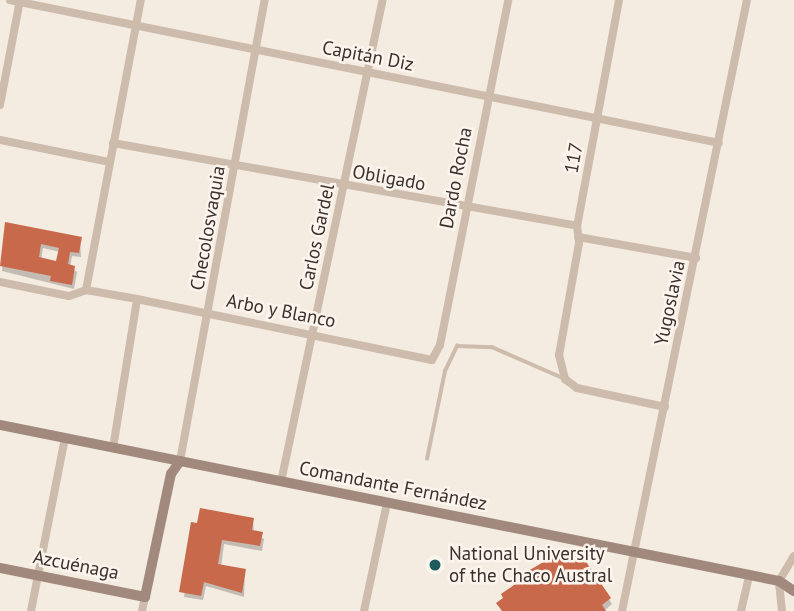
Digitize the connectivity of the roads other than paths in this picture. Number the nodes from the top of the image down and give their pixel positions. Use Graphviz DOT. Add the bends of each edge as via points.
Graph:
graph roads {
  1 [pos="10,0"];
  2 [pos="141,0"];
  3 [pos="265,0"];
  4 [pos="383,0"];
  5 [pos="508,0"];
  6 [pos="619,0"];
  7 [pos="747,0"];
  8 [pos="20,1"];
  9 [pos="136,26"];
  10 [pos="256,49"];
  11 [pos="368,72"];
  12 [pos="488,96"];
  13 [pos="0,105"];
  14 [pos="597,118"];
  15 [pos="0,140"];
  16 [pos="113,143"];
  17 [pos="719,143"];
  18 [pos="109,162"];
  19 [pos="234,166"];
  20 [pos="344,186"];
  21 [pos="467,205"];
  22 [pos="577,226"];
  23 [pos="578,237"];
  24 [pos="696,258"];
  25 [pos="0,282"];
  26 [pos="86,290"];
  27 [pos="138,299"];
  28 [pos="210,313"];
  29 [pos="312,333"];
  30 [pos="432,360"];
  31 [pos="565,379"];
  32 [pos="665,407"];
  33 [pos="0,425"];
  34 [pos="65,439"];
  35 [pos="113,448"];
  36 [pos="427,459"];
  37 [pos="180,461"];
  38 [pos="281,482"];
  39 [pos="387,503"];
  40 [pos="635,552"];
  41 [pos="794,556"];
  42 [pos="0,568"];
  43 [pos="38,575"];
  44 [pos="749,575"];
  45 [pos="794,578"];
  46 [pos="779,581"];
  47 [pos="794,591"];
  48 [pos="145,597"];
  49 [pos="31,611"];
  50 [pos="142,611"];
  51 [pos="364,611"];
  52 [pos="622,611"];
  53 [pos="741,611"];
  54 [pos="782,611"];
  1 -- 8 [label="street, Capitán Diz"];
  2 -- 9 [label="street"];
  3 -- 10 [label="street, Checolosvaquia"];
  4 -- 11 [label="street, Carlos Gardel"];
  5 -- 12 [label="street, Dardo Rocha"];
  6 -- 14 [label="street, 117"];
  7 -- 17 [label="street, Yugoslavia"];
  8 -- 9 [label="street, Capitán Diz"];
  8 -- 13 [label="street"];
  9 -- 10 [label="street, Capitán Diz"];
  9 -- 16 [label="street"];
  10 -- 11 [label="street, Capitán Diz"];
  10 -- 19 [label="street, Checolosvaquia"];
  11 -- 12 [label="street, Capitán Diz"];
  11 -- 20 [label="street, Carlos Gardel"];
  12 -- 14 [label="street, Capitán Diz"];
  12 -- 21 [label="street, Dardo Rocha"];
  14 -- 17 [label="street, Capitán Diz"];
  14 -- 22 [label="street, 117"];
  15 -- 18 [label="street"];
  16 -- 18 [label="street"];
  16 -- 19 [label="street, Obligado"];
  17 -- 24 [label="street, Yugoslavia"];
  18 -- 26 [label="street"];
  19 -- 20 [label="street, Obligado"];
  19 -- 28 [label="street, Checolosvaquia"];
  20 -- 21 [label="street, Obligado"];
  20 -- 29 [label="street, Carlos Gardel"];
  21 -- 22 [label="street, Obligado"];
  21 -- 30 [label="street, Dardo Rocha" via="440,345"];
  22 -- 23 [label="street, 117"];
  23 -- 24 [label="street"];
  23 -- 31 [label="street, 117" via="562,321 559,355"];
  24 -- 32 [label="street, Yugoslavia"];
  25 -- 26 [label="street, Arbo y Blanco" via="69,296"];
  26 -- 27 [label="street, Arbo y Blanco"];
  27 -- 28 [label="street, Arbo y Blanco"];
  27 -- 35 [label="street"];
  28 -- 29 [label="street, Arbo y Blanco"];
  28 -- 37 [label="street, Checolosvaquia"];
  29 -- 30 [label="street, Arbo y Blanco"];
  29 -- 38 [label="street, Carlos Gardel"];
  31 -- 32 [label="street" via="577,388"];
  31 -- 36 [label="lane" via="492,347 457,346 444,371"];
  32 -- 40 [label="street, Yugoslavia"];
  33 -- 34 [label="main road, Comandante Fernández"];
  34 -- 35 [label="main road, Comandante Fernández"];
  34 -- 43 [label="street"];
  35 -- 37 [label="main road, Comandante Fernández"];
  37 -- 38 [label="main road, Comandante Fernández"];
  37 -- 48 [label="main road" via="171,474"];
  38 -- 39 [label="main road, Comandante Fernández"];
  39 -- 40 [label="main road, Comandante Fernández"];
  39 -- 51 [label="street"];
  40 -- 44 [label="main road, Comandante Fernández"];
  40 -- 52 [label="street, Yugoslavia"];
  41 -- 46 [label="street"];
  42 -- 43 [label="main road, Azcuénaga"];
  43 -- 48 [label="main road, Azcuénaga"];
  43 -- 49 [label="street"];
  44 -- 46 [label="main road, Comandante Fernández"];
  44 -- 53 [label="street"];
  45 -- 46 [label="main road, Comandante Fernández"];
  46 -- 47 [label="main road, Comandante Fernández"];
  46 -- 54 [label="street"];
  48 -- 50 [label="street"];
}
